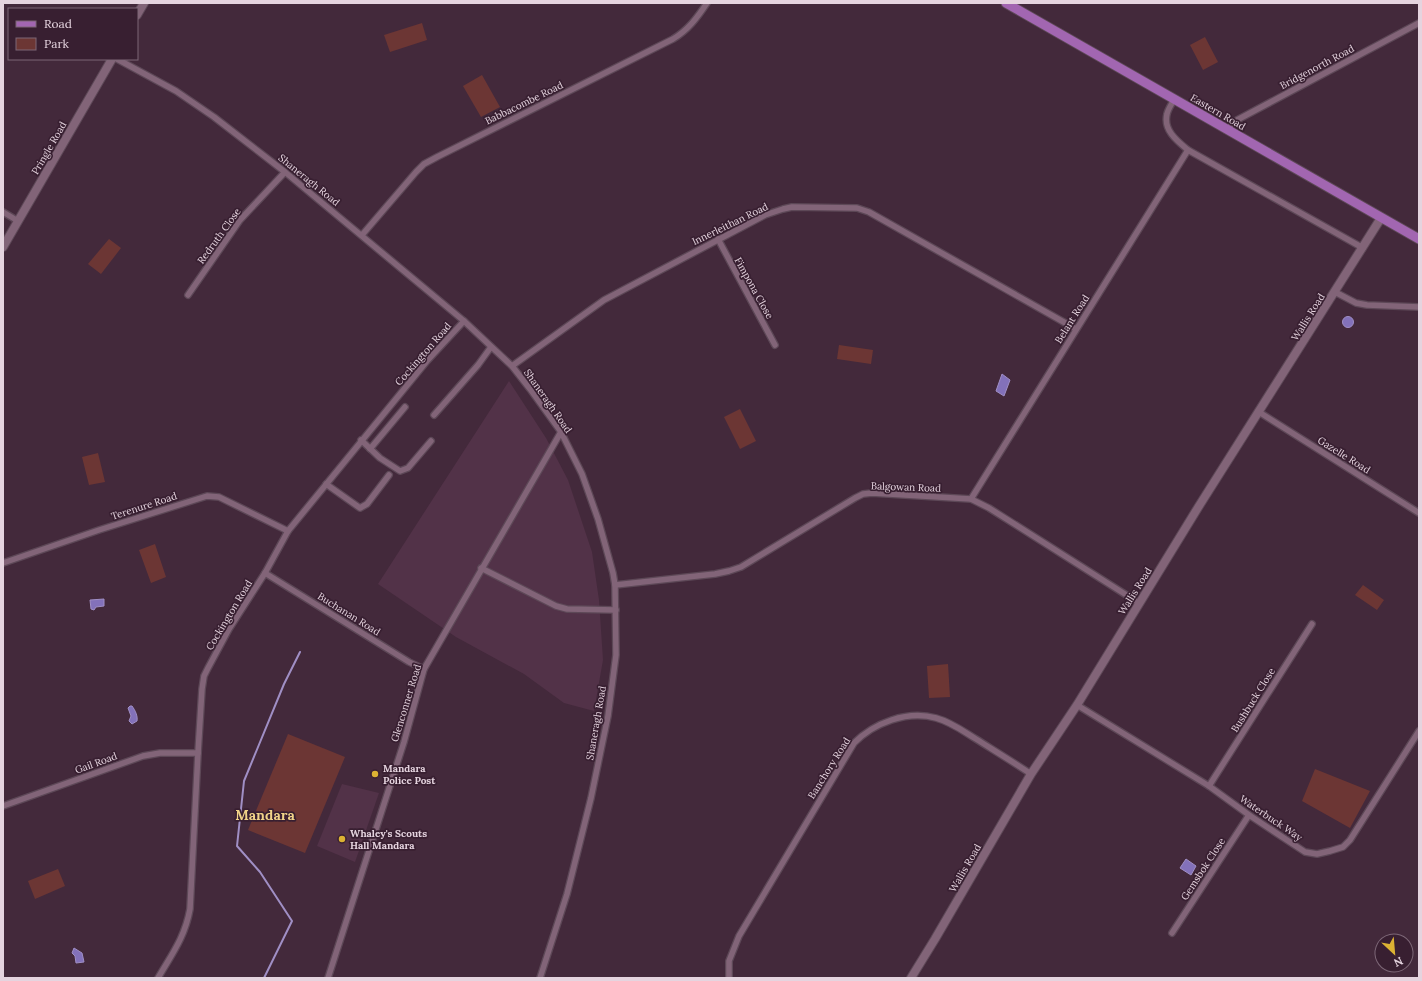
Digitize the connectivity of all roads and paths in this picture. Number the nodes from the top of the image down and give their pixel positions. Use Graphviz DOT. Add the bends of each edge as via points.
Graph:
graph roads {
  1 [pos="144,3"];
  2 [pos="707,3"];
  3 [pos="1006,3"];
  4 [pos="138,13"];
  5 [pos="1419,23"];
  6 [pos="111,60"];
  7 [pos="119,60"];
  8 [pos="1174,99"];
  9 [pos="1226,130"];
  10 [pos="1188,150"];
  11 [pos="285,172"];
  12 [pos="3,212"];
  13 [pos="1381,218"];
  14 [pos="18,221"];
  15 [pos="362,235"];
  16 [pos="1419,239"];
  17 [pos="718,240"];
  18 [pos="3,247"];
  19 [pos="1363,248"];
  20 [pos="1335,292"];
  21 [pos="188,295"];
  22 [pos="1419,307"];
  23 [pos="464,322"];
  24 [pos="1076,329"];
  25 [pos="775,345"];
  26 [pos="491,347"];
  27 [pos="512,366"];
  28 [pos="405,407"];
  29 [pos="1259,412"];
  30 [pos="434,415"];
  31 [pos="561,432"];
  32 [pos="361,440"];
  33 [pos="430,441"];
  34 [pos="370,449"];
  35 [pos="389,475"];
  36 [pos="326,484"];
  37 [pos="971,499"];
  38 [pos="1419,513"];
  39 [pos="288,531"];
  40 [pos="3,563"];
  41 [pos="481,568"];
  42 [pos="265,573"];
  43 [pos="615,586"];
  44 [pos="1139,603"];
  45 [pos="616,610"];
  46 [pos="1312,624"];
  47 [pos="424,669"];
  48 [pos="1077,705"];
  49 [pos="1419,732"];
  50 [pos="198,753"];
  51 [pos="1031,774"];
  52 [pos="1209,786"];
  53 [pos="3,806"];
  54 [pos="1249,815"];
  55 [pos="1172,933"];
  56 [pos="158,978"];
  57 [pos="328,978"];
  58 [pos="540,978"];
  59 [pos="729,978"];
  60 [pos="912,978"];
  1 -- 4 [label="street"];
  2 -- 15 [label="street, Babbacombe Road" via="690,26 673,39 424,164"];
  3 -- 8 [label="main road, Eastern Road"];
  5 -- 9 [label="street, Bridgenorth Road" via="1237,120"];
  6 -- 14 [label="street, Pringle Road"];
  7 -- 11 [label="street, Shaneragh Road" via="176,91"];
  8 -- 9 [label="main road, Eastern Road"];
  8 -- 10 [label="street" via="1167,113 1168,127 1176,140"];
  9 -- 13 [label="main road, Eastern Road"];
  10 -- 19 [label="street"];
  10 -- 24 [label="street, Belant Road"];
  11 -- 15 [label="street, Shaneragh Road"];
  11 -- 21 [label="street, Redruth Close" via="240,220"];
  12 -- 14 [label="street"];
  13 -- 16 [label="main road, Eastern Road"];
  13 -- 19 [label="street, Wallis Road"];
  14 -- 18 [label="street, Pringle Road"];
  15 -- 23 [label="street, Shaneragh Road"];
  17 -- 24 [label="street, Innerleithan Road" via="783,209 857,208 877,216"];
  17 -- 25 [label="street, Fimpona Close"];
  17 -- 27 [label="street, Innerleithan Road" via="604,300"];
  19 -- 20 [label="street, Wallis Road"];
  20 -- 22 [label="street" via="1356,303 1367,305"];
  20 -- 29 [label="street, Wallis Road"];
  23 -- 26 [label="street, Shaneragh Road"];
  23 -- 32 [label="street, Cockington Road" via="427,361"];
  24 -- 37 [label="street, Belant Road"];
  26 -- 27 [label="street, Shaneragh Road"];
  26 -- 30 [label="street"];
  27 -- 31 [label="street, Shaneragh Road"];
  28 -- 34 [label="street"];
  29 -- 38 [label="street, Gazelle Road"];
  29 -- 44 [label="street, Wallis Road"];
  31 -- 41 [label="street, Glenconner Road"];
  31 -- 43 [label="street, Shaneragh Road" via="592,499"];
  32 -- 34 [label="street"];
  32 -- 36 [label="street, Cockington Road"];
  33 -- 34 [label="street" via="408,468 400,471"];
  35 -- 36 [label="street" via="367,504 360,508"];
  36 -- 39 [label="street, Cockington Road"];
  37 -- 43 [label="street, Balgowan Road" via="863,494 729,572"];
  37 -- 44 [label="street, Balgowan Road"];
  39 -- 40 [label="street, Terenure Road" via="219,497 207,496"];
  39 -- 42 [label="street, Cockington Road"];
  41 -- 45 [label="street" via="556,606 567,609"];
  41 -- 47 [label="street, Glenconner Road"];
  42 -- 47 [label="street, Buchanan Road"];
  42 -- 50 [label="street, Cockington Road" via="229,629 204,676"];
  43 -- 45 [label="street, Shaneragh Road"];
  44 -- 48 [label="street, Wallis Road"];
  45 -- 58 [label="street, Shaneragh Road" via="616,655 608,716 567,894"];
  46 -- 52 [label="street, Bushbuck Close"];
  47 -- 57 [label="street, Glenconner Road" via="402,749"];
  48 -- 51 [label="street, Wallis Road"];
  48 -- 52 [label="street, Waterbuck Way"];
  49 -- 54 [label="street, Waterbuck Way" via="1343,847 1317,854 1305,852"];
  50 -- 53 [label="street, Gail Road" via="160,753 143,756"];
  50 -- 56 [label="street, Cockington Road" via="190,909 182,937"];
  51 -- 59 [label="street, Banchory Road" via="946,721 908,717 875,726 854,743 739,936 729,961"];
  51 -- 60 [label="street, Wallis Road"];
  52 -- 54 [label="street, Waterbuck Way"];
  54 -- 55 [label="street, Gemsbok Close"];
}
